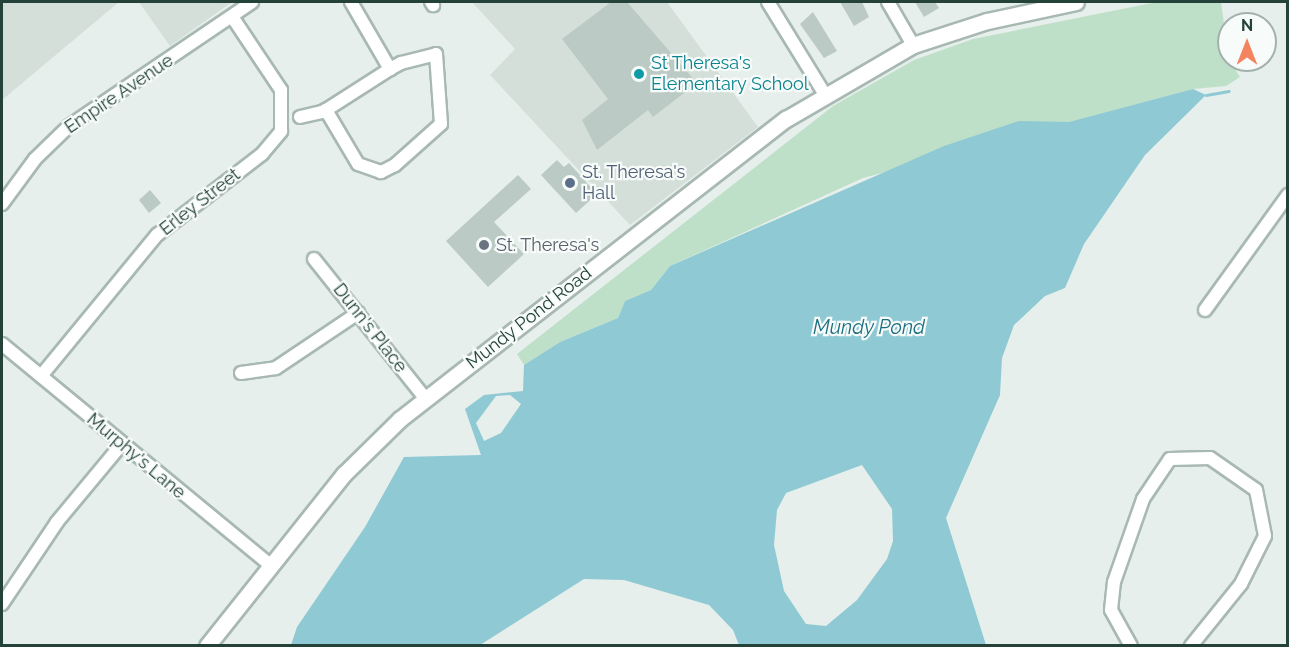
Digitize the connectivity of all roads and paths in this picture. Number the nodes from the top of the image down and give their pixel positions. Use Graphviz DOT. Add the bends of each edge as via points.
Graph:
graph roads {
  1 [pos="252,2"];
  2 [pos="351,2"];
  3 [pos="768,2"];
  4 [pos="888,2"];
  5 [pos="1076,2"];
  6 [pos="233,18"];
  7 [pos="914,45"];
  8 [pos="390,69"];
  9 [pos="824,93"];
  10 [pos="326,110"];
  11 [pos="300,117"];
  12 [pos="1287,195"];
  13 [pos="2,204"];
  14 [pos="314,259"];
  15 [pos="1205,310"];
  16 [pos="358,313"];
  17 [pos="2,344"];
  18 [pos="241,373"];
  19 [pos="41,376"];
  20 [pos="425,398"];
  21 [pos="121,445"];
  22 [pos="271,566"];
  23 [pos="2,604"];
  24 [pos="207,645"];
  25 [pos="1131,645"];
  26 [pos="1191,645"];
  1 -- 6 [label="street, Empire Avenue"];
  2 -- 8 [label="street"];
  3 -- 9 [label="street"];
  4 -- 7 [label="street"];
  5 -- 7 [label="street, Mundy Pond Road" via="987,21"];
  6 -- 13 [label="street, Empire Avenue" via="69,126 35,159"];
  6 -- 19 [label="street, Erley Street" via="281,90 281,130 262,154 157,235"];
  7 -- 9 [label="street, Mundy Pond Road"];
  8 -- 10 [label="street"];
  8 -- 10 [label="street" via="436,54 441,124 395,165 381,172 358,164"];
  9 -- 20 [label="street, Mundy Pond Road"];
  10 -- 11 [label="street"];
  12 -- 15 [label="street"];
  14 -- 16 [label="street, Dunn's Place"];
  16 -- 18 [label="street" via="276,368"];
  16 -- 20 [label="street, Dunn's Place"];
  17 -- 19 [label="street, Murphy's Lane"];
  19 -- 21 [label="street, Murphy's Lane"];
  20 -- 22 [label="street, Mundy Pond Road" via="344,474"];
  21 -- 22 [label="street, Murphy's Lane"];
  21 -- 23 [label="street" via="57,522"];
  22 -- 24 [label="street, Mundy Pond Road"];
  25 -- 26 [label="street" via="1111,610 1114,582 1143,500 1170,459 1210,458 1256,490 1266,536 1241,584"];
}
